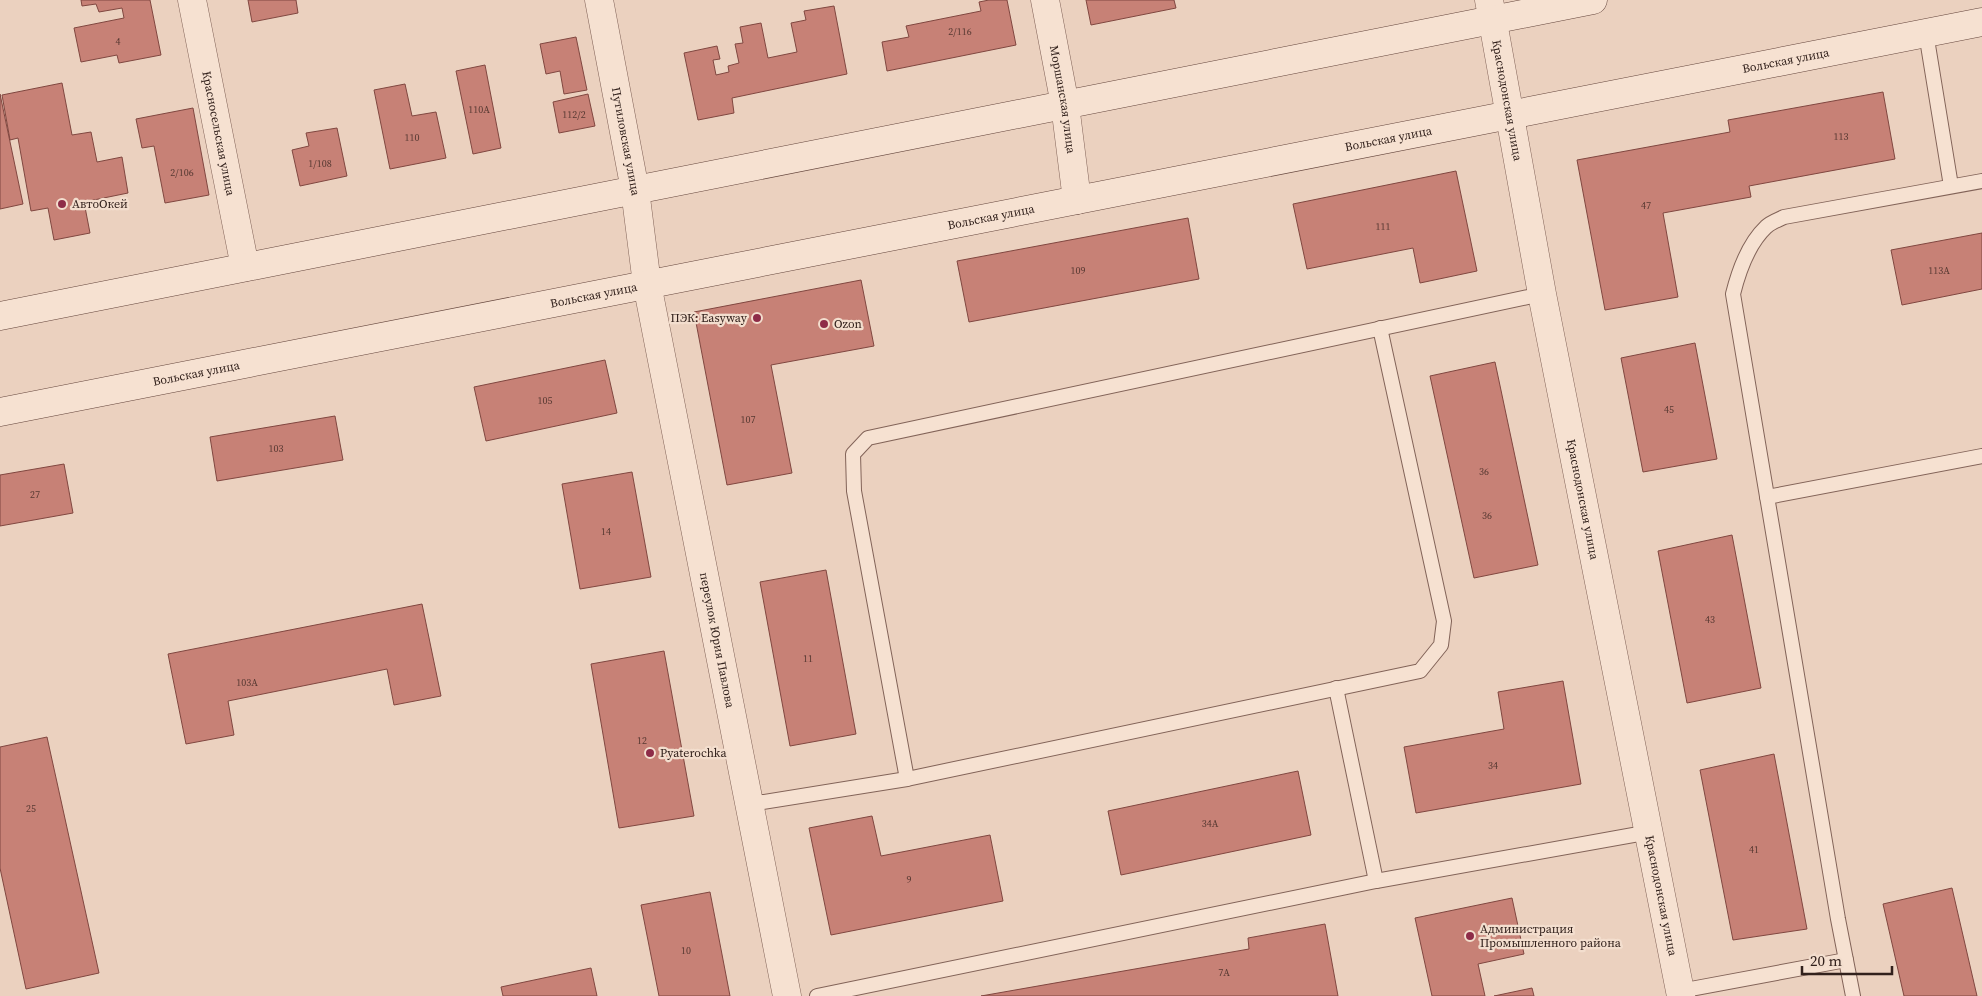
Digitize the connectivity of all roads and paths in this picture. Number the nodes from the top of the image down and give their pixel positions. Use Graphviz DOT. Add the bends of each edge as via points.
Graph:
graph roads {
  1 [pos="192,0"];
  2 [pos="599,0"];
  3 [pos="1045,0"];
  4 [pos="1593,0"];
  5 [pos="1491,10"];
  6 [pos="1982,22"];
  7 [pos="1926,33"];
  8 [pos="1066,105"];
  9 [pos="1510,115"];
  10 [pos="1982,181"];
  11 [pos="1951,186"];
  12 [pos="636,190"];
  13 [pos="1077,200"];
  14 [pos="245,267"];
  15 [pos="647,284"];
  16 [pos="1542,294"];
  17 [pos="0,316"];
  18 [pos="1380,328"];
  19 [pos="0,412"];
  20 [pos="1982,456"];
  21 [pos="1767,497"];
  22 [pos="1336,688"];
  23 [pos="907,779"];
  24 [pos="750,804"];
  25 [pos="1650,832"];
  26 [pos="1376,881"];
  27 [pos="1846,960"];
  28 [pos="1680,993"];
  29 [pos="787,996"];
  30 [pos="817,996"];
  31 [pos="1853,996"];
  1 -- 14 [label="main road, Красносельская улица"];
  2 -- 12 [label="main road, Путиловская улица"];
  3 -- 8 [label="main road, Моршанская улица"];
  4 -- 5 [label="main road"];
  5 -- 8 [label="main road"];
  5 -- 9 [label="main road, Краснодонская улица"];
  6 -- 7 [label="main road, Вольская улица"];
  7 -- 9 [label="main road, Вольская улица"];
  7 -- 11 [label="lane"];
  8 -- 12 [label="main road"];
  8 -- 13 [label="main road, Моршанская улица"];
  9 -- 13 [label="main road, Вольская улица"];
  9 -- 16 [label="main road, Краснодонская улица"];
  10 -- 11 [label="lane"];
  11 -- 21 [label="lane" via="1784,217 1767,226 1752,245 1740,269 1733,294"];
  12 -- 14 [label="main road"];
  12 -- 15 [label="main road, Путиловская улица"];
  13 -- 15 [label="main road, Вольская улица"];
  14 -- 17 [label="main road"];
  15 -- 19 [label="main road, Вольская улица"];
  15 -- 24 [label="main road, переулок Юрия Павлова"];
  16 -- 18 [label="lane"];
  16 -- 25 [label="main road, Краснодонская улица"];
  18 -- 22 [label="lane" via="1444,621 1441,645 1420,671"];
  18 -- 23 [label="lane" via="868,438 852,454 854,491"];
  20 -- 21 [label="lane"];
  21 -- 27 [label="lane"];
  22 -- 23 [label="lane"];
  22 -- 26 [label="lane"];
  23 -- 24 [label="lane"];
  24 -- 29 [label="main road, переулок Юрия Павлова"];
  25 -- 26 [label="lane"];
  25 -- 28 [label="main road, Краснодонская улица"];
  26 -- 30 [label="lane"];
  27 -- 28 [label="lane"];
  27 -- 31 [label="lane"];
}
